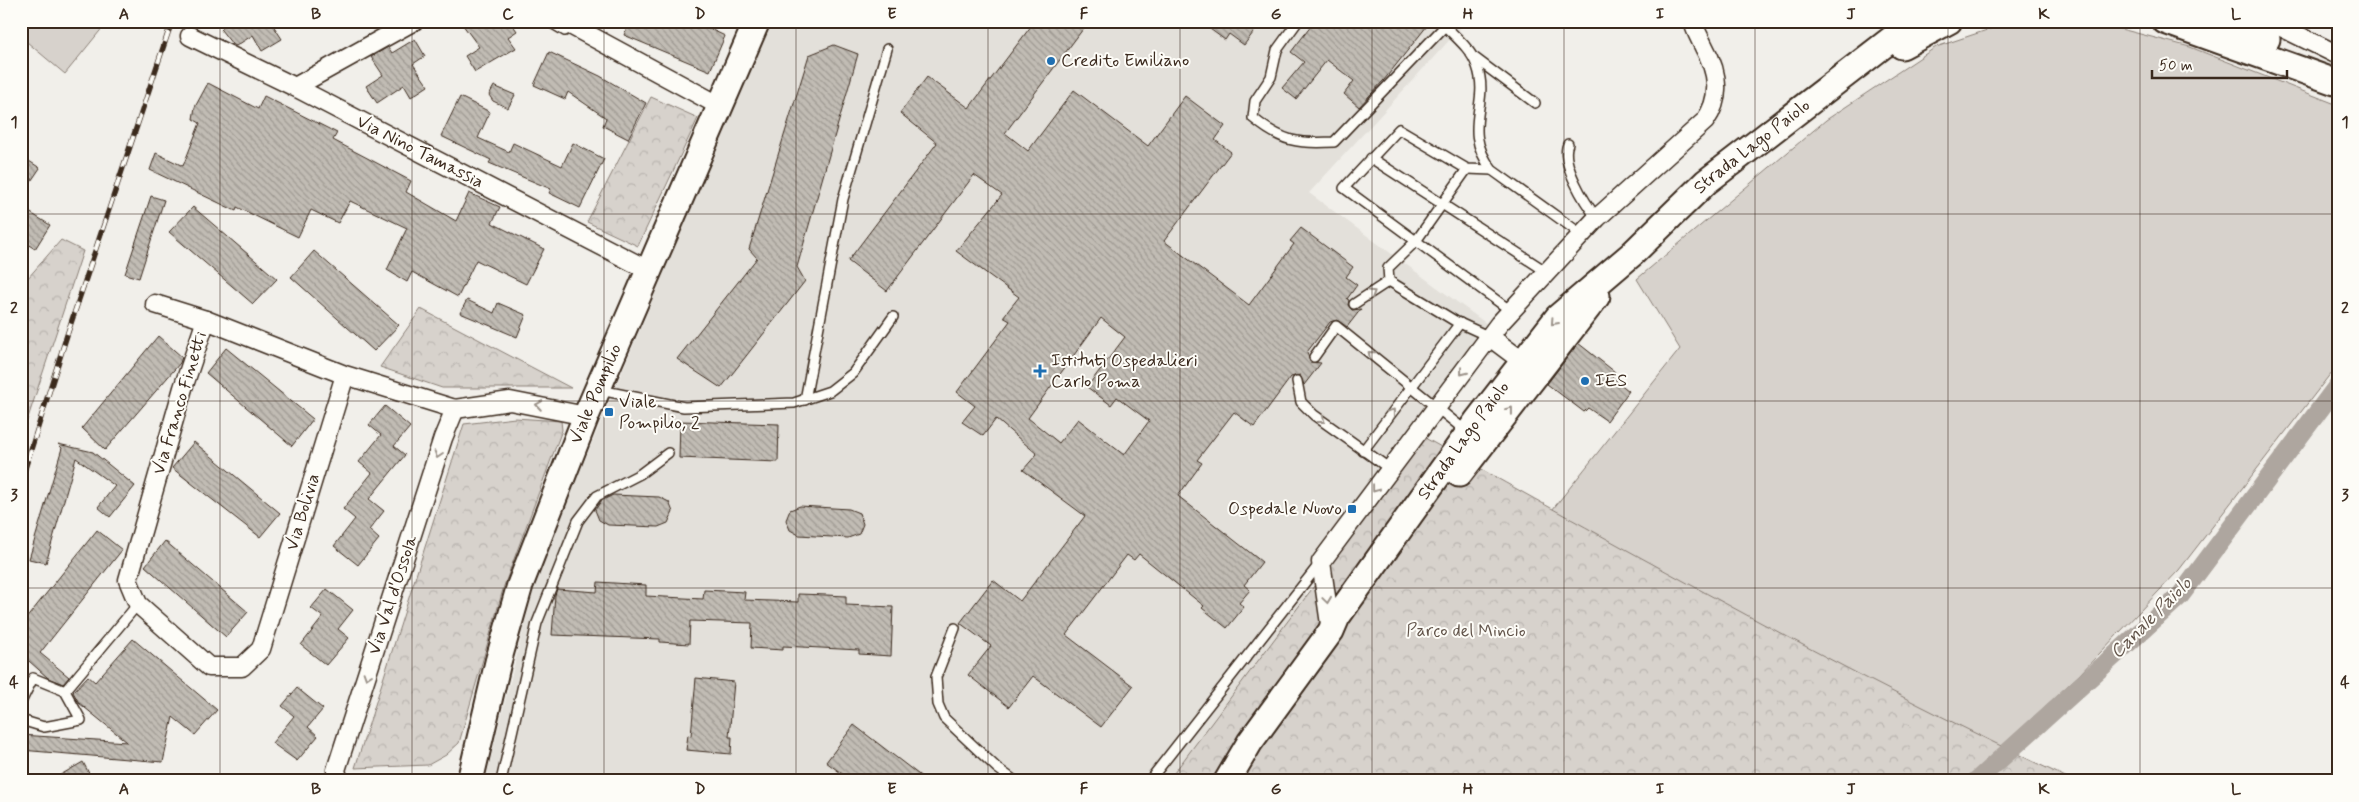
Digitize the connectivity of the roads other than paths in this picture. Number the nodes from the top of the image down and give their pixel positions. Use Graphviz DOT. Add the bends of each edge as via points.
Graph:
graph roads {
  1 [pos="414,21"];
  2 [pos="548,21"];
  3 [pos="563,21"];
  4 [pos="757,21"];
  5 [pos="1298,21"];
  6 [pos="1693,21"];
  7 [pos="1915,21"];
  8 [pos="1949,21"];
  9 [pos="2165,21"];
  10 [pos="2220,21"];
  11 [pos="2269,21"];
  12 [pos="1442,24"];
  13 [pos="190,36"];
  14 [pos="887,49"];
  15 [pos="2338,54"];
  16 [pos="1473,56"];
  17 [pos="2338,64"];
  18 [pos="1848,73"];
  19 [pos="2338,83"];
  20 [pos="295,87"];
  21 [pos="1535,103"];
  22 [pos="718,110"];
  23 [pos="1568,144"];
  24 [pos="1371,158"];
  25 [pos="1467,169"];
  26 [pos="1492,170"];
  27 [pos="1442,204"];
  28 [pos="1597,218"];
  29 [pos="1582,234"];
  30 [pos="1416,241"];
  31 [pos="1617,267"];
  32 [pos="648,270"];
  33 [pos="1547,272"];
  34 [pos="1389,281"];
  35 [pos="155,304"];
  36 [pos="1354,304"];
  37 [pos="1511,312"];
  38 [pos="893,317"];
  39 [pos="206,320"];
  40 [pos="1460,323"];
  41 [pos="1490,337"];
  42 [pos="1314,357"];
  43 [pos="1522,361"];
  44 [pos="345,375"];
  45 [pos="1297,381"];
  46 [pos="1411,386"];
  47 [pos="598,389"];
  48 [pos="805,400"];
  49 [pos="1436,408"];
  50 [pos="455,409"];
  51 [pos="586,416"];
  52 [pos="1474,441"];
  53 [pos="1363,451"];
  54 [pos="668,453"];
  55 [pos="1390,469"];
  56 [pos="1321,562"];
  57 [pos="138,604"];
  58 [pos="955,628"];
  59 [pos="1331,631"];
  60 [pos="261,649"];
  61 [pos="65,691"];
  62 [pos="21,702"];
  63 [pos="21,720"];
  64 [pos="339,781"];
  65 [pos="470,781"];
  66 [pos="501,781"];
  67 [pos="1015,781"];
  68 [pos="1150,781"];
  69 [pos="1227,781"];
  1 -- 20 [label="street"];
  2 -- 22 [label="lane"];
  3 -- 22 [label="street"];
  4 -- 22 [label="street, Viale Pompilio"];
  5 -- 12 [label="lane" via="1277,50 1271,77 1255,101 1253,118 1287,140 1306,144 1334,142"];
  6 -- 28 [label="street" via="1716,79 1716,101 1712,111"];
  7 -- 18 [label="street, Strada Lago Paiolo"];
  8 -- 18 [label="street, Strada Lago Paiolo"];
  9 -- 19 [label="street"];
  10 -- 17 [label="street"];
  11 -- 15 [label="street"];
  12 -- 16 [label="lane"];
  13 -- 20 [label="street, Via Nino Tamassia"];
  14 -- 48 [label="lane" via="843,199"];
  16 -- 21 [label="lane"];
  16 -- 26 [label="lane" via="1481,80 1476,138 1482,156"];
  18 -- 31 [label="street, Strada Lago Paiolo" via="1706,182"];
  20 -- 32 [label="street, Via Nino Tamassia"];
  22 -- 32 [label="street, Viale Pompilio"];
  23 -- 28 [label="lane" via="1568,165"];
  24 -- 25 [label="lane" via="1399,129"];
  24 -- 27 [label="lane"];
  24 -- 30 [label="lane" via="1344,188"];
  25 -- 26 [label="lane"];
  25 -- 27 [label="lane"];
  26 -- 29 [label="lane"];
  27 -- 30 [label="lane"];
  27 -- 33 [label="lane"];
  28 -- 29 [label="street"];
  29 -- 33 [label="street"];
  30 -- 34 [label="lane" via="1388,268"];
  30 -- 37 [label="lane"];
  31 -- 43 [label="street, Strada Lago Paiolo, one-way" via="1558,317"];
  52 -- 31 [label="street, Strada Lago Paiolo, one-way" via="1557,349"];
  32 -- 47 [label="street, Viale Pompilio"];
  33 -- 37 [label="street"];
  36 -- 34 [label="lane, one-way"];
  34 -- 40 [label="lane"];
  35 -- 39 [label="street"];
  37 -- 41 [label="street"];
  38 -- 48 [label="lane" via="853,373 830,391"];
  39 -- 44 [label="street, Via Franco Finetti"];
  39 -- 57 [label="street, Via Franco Finetti" via="128,580"];
  40 -- 41 [label="lane"];
  40 -- 46 [label="lane"];
  41 -- 43 [label="street"];
  41 -- 49 [label="street, one-way"];
  46 -- 42 [label="lane, one-way" via="1336,326"];
  43 -- 52 [label="street, Strada Lago Paiolo"];
  44 -- 50 [label="street, Via Franco Finetti"];
  44 -- 60 [label="street, Via Bolivia"];
  45 -- 53 [label="lane, one-way" via="1301,402"];
  46 -- 49 [label="lane"];
  53 -- 46 [label="lane, one-way"];
  47 -- 48 [label="lane" via="684,407"];
  47 -- 51 [label="street, Viale Pompilio"];
  49 -- 52 [label="lane"];
  49 -- 55 [label="street"];
  51 -- 50 [label="street, Via Franco Finetti, one-way" via="510,401"];
  50 -- 64 [label="street, Via Val d'Ossola, one-way" via="336,770"];
  51 -- 65 [label="street, Viale Pompilio" via="510,615"];
  52 -- 59 [label="street, Strada Lago Paiolo" via="1344,621"];
  53 -- 55 [label="lane"];
  54 -- 66 [label="lane" via="640,474 597,496 578,521 537,623"];
  55 -- 56 [label="street, one-way"];
  56 -- 59 [label="street, one-way"];
  56 -- 68 [label="lane"];
  57 -- 60 [label="street, Via Franco Finetti" via="209,667 242,667"];
  57 -- 61 [label="lane"];
  58 -- 67 [label="lane" via="936,678 938,704 944,718"];
  59 -- 69 [label="street, Strada Lago Paiolo" via="1250,742"];
  61 -- 62 [label="lane" via="33,678"];
  61 -- 63 [label="lane" via="81,720 44,727"];
}
